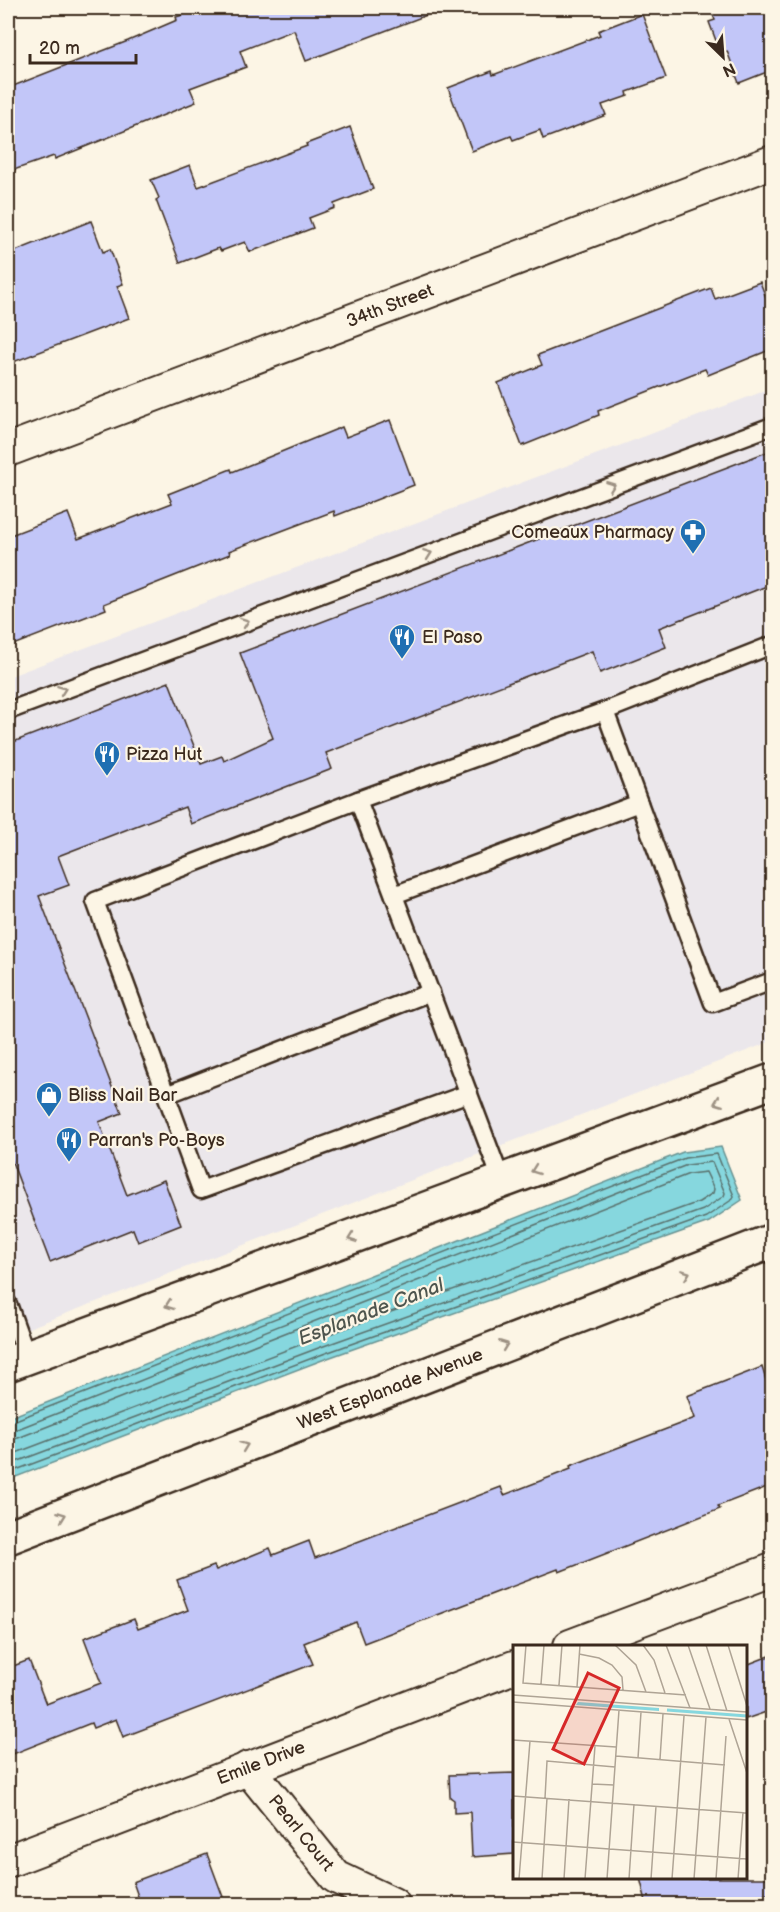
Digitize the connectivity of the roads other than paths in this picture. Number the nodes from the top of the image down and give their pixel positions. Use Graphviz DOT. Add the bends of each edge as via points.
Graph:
graph roads {
  1 [pos="772,162"];
  2 [pos="772,426"];
  3 [pos="8,450"];
  4 [pos="772,645"];
  5 [pos="8,711"];
  6 [pos="605,711"];
  7 [pos="358,800"];
  8 [pos="639,803"];
  9 [pos="394,895"];
  10 [pos="772,981"];
  11 [pos="431,992"];
  12 [pos="772,1081"];
  13 [pos="469,1093"];
  14 [pos="166,1095"];
  15 [pos="502,1182"];
  16 [pos="772,1241"];
  17 [pos="8,1304"];
  18 [pos="17,1361"];
  19 [pos="8,1537"];
  20 [pos="772,1570"];
  21 [pos="575,1645"];
  22 [pos="513,1667"];
  23 [pos="248,1768"];
  24 [pos="8,1861"];
  25 [pos="393,1905"];
  1 -- 3 [label="street, 34th Street"];
  5 -- 2 [label="lane, one-way"];
  4 -- 6 [label="lane"];
  6 -- 7 [label="lane"];
  6 -- 8 [label="lane"];
  7 -- 9 [label="lane"];
  7 -- 14 [label="lane" via="95,901"];
  8 -- 9 [label="lane"];
  8 -- 10 [label="lane" via="713,1003"];
  9 -- 11 [label="lane"];
  11 -- 13 [label="lane"];
  11 -- 14 [label="lane"];
  12 -- 15 [label="main road, one-way"];
  13 -- 14 [label="lane" via="201,1190"];
  13 -- 15 [label="lane"];
  15 -- 18 [label="main road, one-way"];
  19 -- 16 [label="main road, West Esplanade Avenue, one-way"];
  17 -- 18 [label="lane"];
  20 -- 21 [label="street"];
  22 -- 23 [label="street, Emile Drive"];
  23 -- 24 [label="street, Emile Drive"];
  23 -- 25 [label="street, Pearl Court" via="336,1877"];
}
